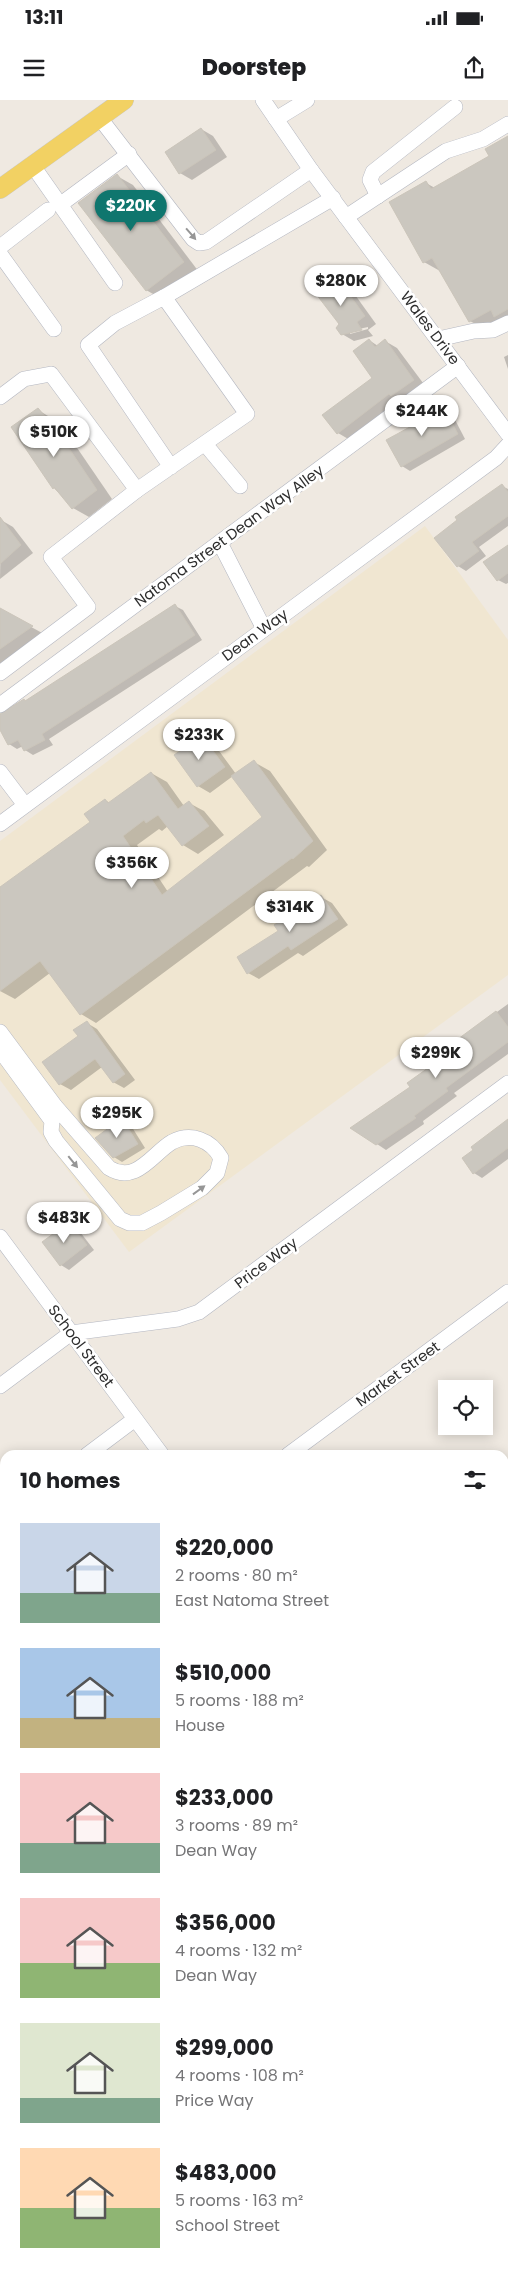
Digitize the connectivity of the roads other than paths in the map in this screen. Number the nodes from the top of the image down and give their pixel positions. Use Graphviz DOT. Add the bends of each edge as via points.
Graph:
graph roads {
  1 [pos="124,100"];
  2 [pos="264,100"];
  3 [pos="307,100"];
  4 [pos="455,108"];
  5 [pos="100,116"];
  6 [pos="276,119"];
  7 [pos="508,124"];
  8 [pos="129,154"];
  9 [pos="33,166"];
  10 [pos="311,170"];
  11 [pos="0,189"];
  12 [pos="378,196"];
  13 [pos="333,198"];
  14 [pos="54,207"];
  15 [pos="346,217"];
  16 [pos="0,247"];
  17 [pos="0,254"];
  18 [pos="116,283"];
  19 [pos="164,296"];
  20 [pos="508,323"];
  21 [pos="54,329"];
  22 [pos="438,339"];
  23 [pos="458,366"];
  24 [pos="0,397"];
  25 [pos="508,434"];
  26 [pos="205,444"];
  27 [pos="508,445"];
  28 [pos="171,467"];
  29 [pos="240,486"];
  30 [pos="137,490"];
  31 [pos="220,543"];
  32 [pos="264,629"];
  33 [pos="0,673"];
  34 [pos="0,705"];
  35 [pos="0,772"];
  36 [pos="25,806"];
  37 [pos="0,824"];
  38 [pos="0,1032"];
  39 [pos="0,1050"];
  40 [pos="508,1083"];
  41 [pos="0,1237"];
  42 [pos="508,1292"];
  43 [pos="71,1333"];
  44 [pos="0,1386"];
  45 [pos="135,1419"];
  46 [pos="94,1450"];
  47 [pos="158,1450"];
  48 [pos="295,1450"];
  1 -- 5 [label="main road"];
  2 -- 6 [label="street, Wales Drive"];
  3 -- 6 [label="street"];
  4 -- 12 [label="street" via="373,172 370,180"];
  5 -- 8 [label="street"];
  5 -- 9 [label="main road"];
  6 -- 10 [label="street, Wales Drive"];
  7 -- 12 [label="street" via="483,139 446,151"];
  8 -- 10 [label="street, one-way" via="193,239 199,242 206,242"];
  8 -- 14 [label="street"];
  9 -- 11 [label="main road"];
  9 -- 14 [label="street"];
  10 -- 13 [label="street, Wales Drive"];
  12 -- 15 [label="street"];
  13 -- 15 [label="street, Wales Drive"];
  13 -- 19 [label="street"];
  14 -- 16 [label="street"];
  14 -- 18 [label="street"];
  15 -- 22 [label="street, Wales Drive"];
  17 -- 21 [label="street"];
  19 -- 26 [label="street" via="247,414"];
  19 -- 28 [label="street" via="115,322 88,345"];
  20 -- 22 [label="street" via="493,330"];
  22 -- 23 [label="street, Wales Drive"];
  23 -- 25 [label="street, Wales Drive"];
  23 -- 31 [label="street, Natoma Street Dean Way Alley"];
  24 -- 30 [label="street" via="24,379 51,374"];
  26 -- 28 [label="street"];
  26 -- 29 [label="street"];
  27 -- 32 [label="street, Dean Way" via="500,455"];
  28 -- 30 [label="street"];
  30 -- 33 [label="street" via="51,557 88,607"];
  31 -- 32 [label="street"];
  31 -- 34 [label="street, Natoma Street Dean Way Alley"];
  32 -- 36 [label="street, Dean Way"];
  35 -- 36 [label="street"];
  36 -- 37 [label="street, Dean Way"];
  39 -- 38 [label="street, one-way" via="52,1121 51,1132 56,1142 120,1219 142,1223 202,1188 217,1173 221,1158 217,1151 206,1141 189,1138 172,1142 138,1169 115,1172 55,1106"];
  40 -- 43 [label="street, Price Way" via="199,1312 178,1320"];
  41 -- 43 [label="street, School Street"];
  42 -- 48 [label="street, Market Street"];
  43 -- 44 [label="street, Price Way"];
  43 -- 45 [label="street, School Street"];
  45 -- 46 [label="street"];
  45 -- 47 [label="street, School Street"];
}
